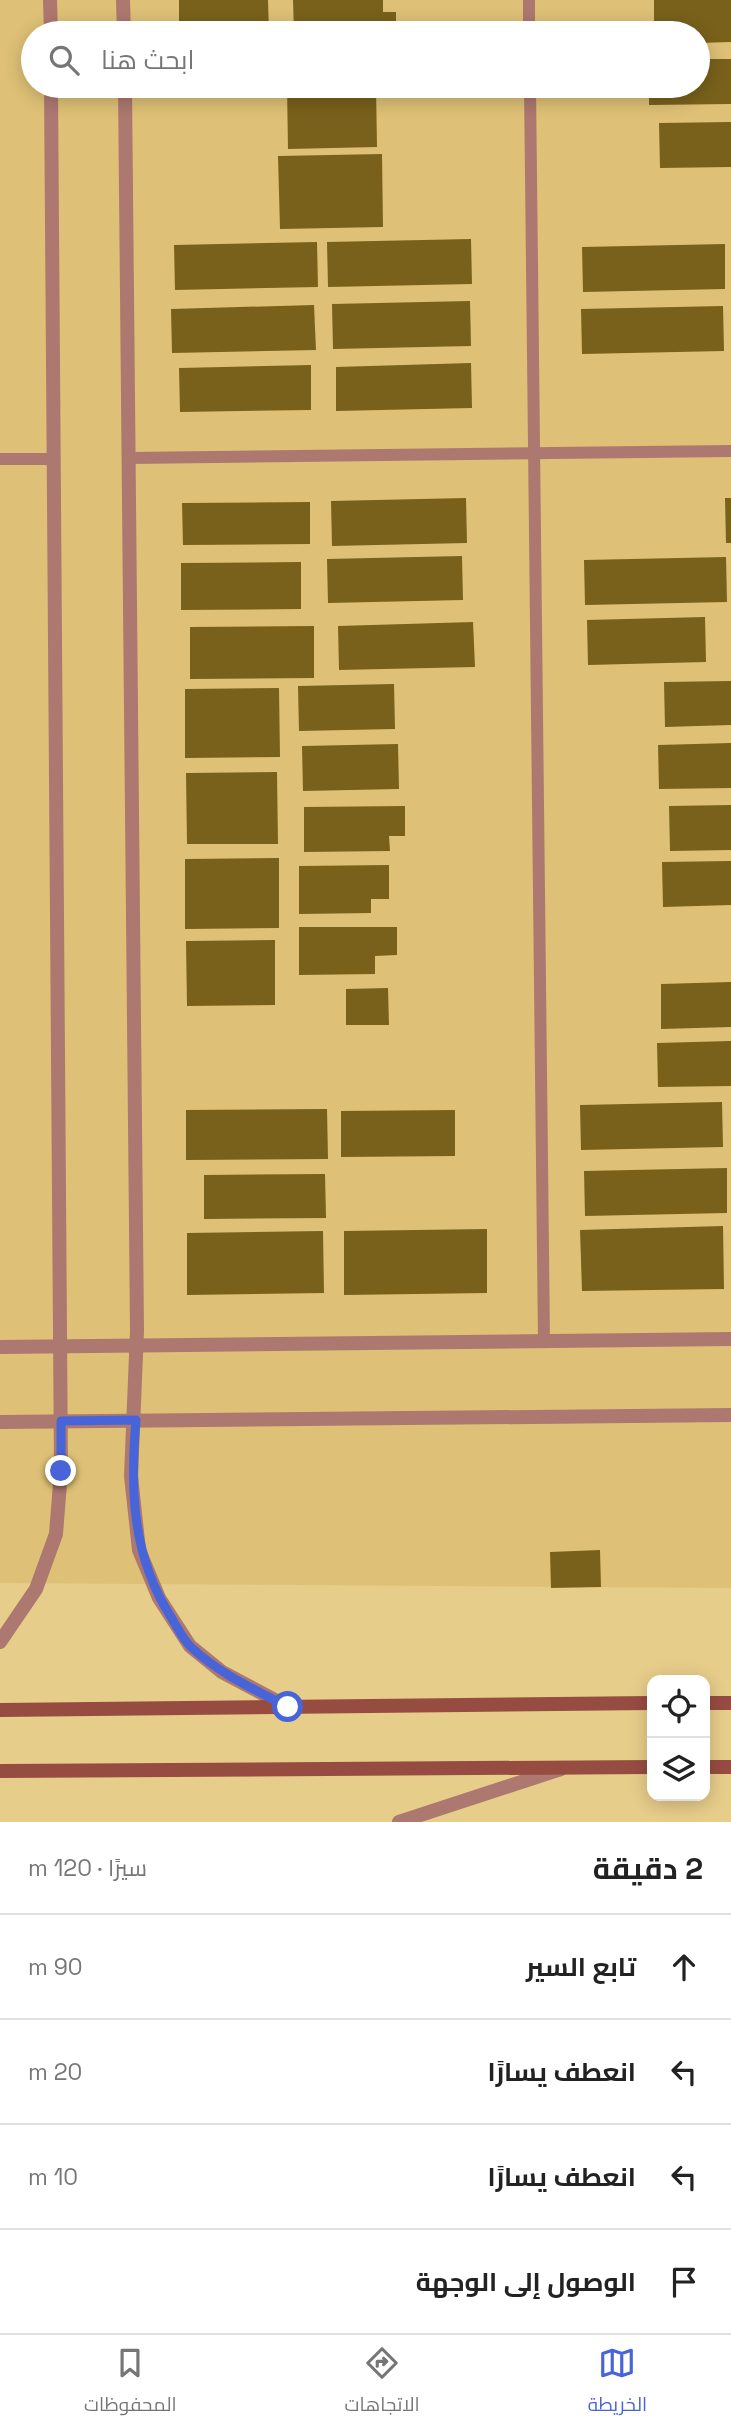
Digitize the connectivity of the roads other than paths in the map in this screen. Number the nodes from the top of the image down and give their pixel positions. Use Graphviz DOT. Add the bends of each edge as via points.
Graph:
graph roads {
  1 [pos="50,0"];
  2 [pos="124,0"];
  3 [pos="529,0"];
  4 [pos="51,21"];
  5 [pos="124,21"];
  6 [pos="529,21"];
  7 [pos="51,98"];
  8 [pos="125,98"];
  9 [pos="530,98"];
  10 [pos="731,451"];
  11 [pos="534,453"];
  12 [pos="130,458"];
  13 [pos="0,459"];
  14 [pos="54,459"];
  15 [pos="731,1339"];
  16 [pos="544,1341"];
  17 [pos="62,1346"];
  18 [pos="137,1346"];
  19 [pos="0,1347"];
  20 [pos="731,1415"];
  21 [pos="136,1420"];
  22 [pos="61,1421"];
  23 [pos="0,1422"];
  24 [pos="0,1642"];
  25 [pos="647,1703"];
  26 [pos="710,1703"];
  27 [pos="731,1703"];
  28 [pos="288,1707"];
  29 [pos="0,1710"];
  30 [pos="731,1766"];
  31 [pos="567,1767"];
  32 [pos="647,1767"];
  33 [pos="710,1767"];
  34 [pos="0,1771"];
  35 [pos="399,1822"];
  1 -- 4 [label="street"];
  2 -- 5 [label="street"];
  3 -- 6 [label="lane"];
  7 -- 14 [label="street"];
  8 -- 12 [label="street"];
  9 -- 11 [label="lane"];
  10 -- 11 [label="lane"];
  11 -- 12 [label="lane"];
  11 -- 16 [label="lane"];
  12 -- 18 [label="street"];
  13 -- 14 [label="lane"];
  14 -- 17 [label="street"];
  15 -- 16 [label="street"];
  16 -- 18 [label="street"];
  17 -- 18 [label="street"];
  17 -- 19 [label="street"];
  17 -- 22 [label="street"];
  18 -- 21 [label="street"];
  20 -- 21 [label="street"];
  21 -- 22 [label="street"];
  21 -- 28 [label="street" via="131,1476 139,1550 159,1598 190,1646 222,1672"];
  22 -- 23 [label="street"];
  22 -- 24 [label="street" via="56,1534 36,1589"];
  25 -- 28 [label="main road"];
  26 -- 27 [label="main road"];
  28 -- 29 [label="main road"];
  30 -- 33 [label="main road"];
  31 -- 32 [label="main road"];
  31 -- 34 [label="main road"];
  31 -- 35 [label="street"];
}
